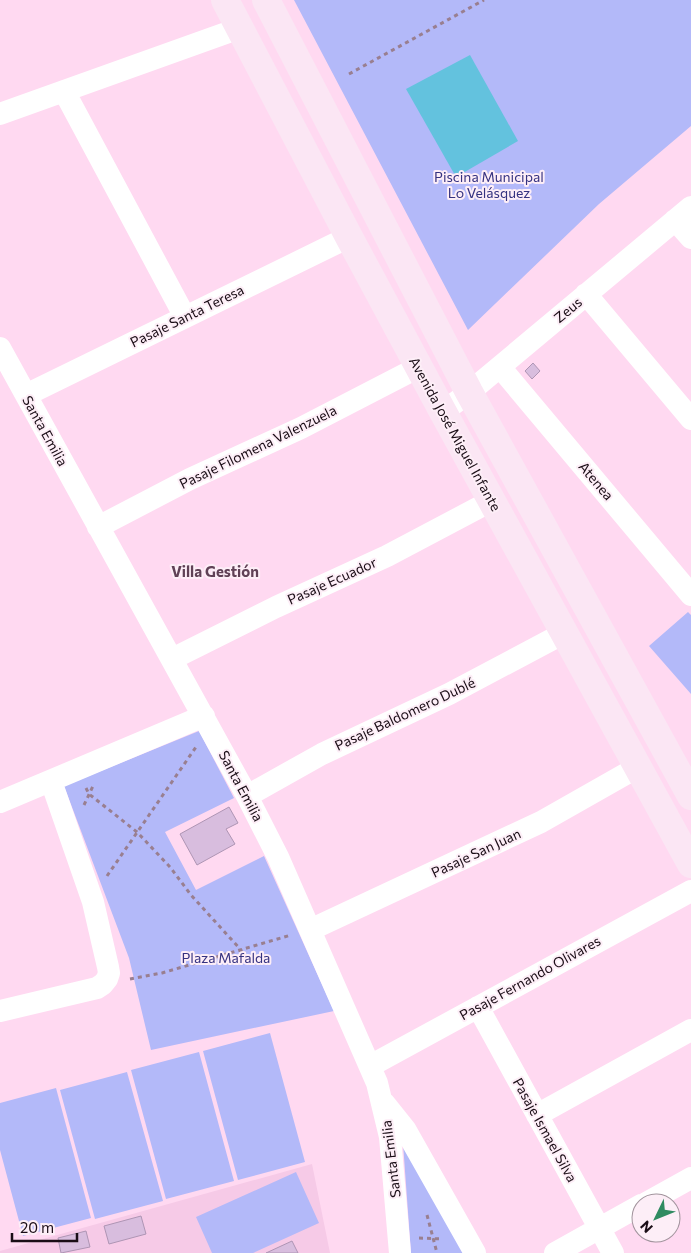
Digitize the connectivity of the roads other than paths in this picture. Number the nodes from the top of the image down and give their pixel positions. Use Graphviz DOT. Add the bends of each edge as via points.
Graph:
graph roads {
  1 [pos="225,0"];
  2 [pos="266,0"];
  3 [pos="240,28"];
  4 [pos="64,91"];
  5 [pos="0,114"];
  6 [pos="683,213"];
  7 [pos="349,237"];
  8 [pos="691,238"];
  9 [pos="586,294"];
  10 [pos="185,317"];
  11 [pos="0,348"];
  12 [pos="419,367"];
  13 [pos="500,367"];
  14 [pos="469,392"];
  15 [pos="26,395"];
  16 [pos="443,412"];
  17 [pos="691,419"];
  18 [pos="491,501"];
  19 [pos="98,527"];
  20 [pos="691,594"];
  21 [pos="564,633"];
  22 [pos="172,660"];
  23 [pos="197,719"];
  24 [pos="638,767"];
  25 [pos="51,781"];
  26 [pos="247,796"];
  27 [pos="691,796"];
  28 [pos="0,802"];
  29 [pos="691,864"];
  30 [pos="691,891"];
  31 [pos="310,930"];
  32 [pos="478,1007"];
  33 [pos="0,1011"];
  34 [pos="691,1030"];
  35 [pos="370,1066"];
  36 [pos="382,1101"];
  37 [pos="537,1114"];
  38 [pos="691,1178"];
  39 [pos="664,1193"];
  40 [pos="631,1211"];
  41 [pos="599,1228"];
  42 [pos="400,1244"];
  43 [pos="470,1246"];
  44 [pos="555,1253"];
  45 [pos="613,1253"];
  1 -- 3 [label="main road, Avenida José Miguel Infante"];
  2 -- 14 [label="main road"];
  3 -- 4 [label="street"];
  3 -- 7 [label="main road, Avenida José Miguel Infante"];
  4 -- 5 [label="street"];
  4 -- 10 [label="street"];
  6 -- 8 [label="street"];
  6 -- 9 [label="street, Zeus"];
  7 -- 10 [label="street, Pasaje Santa Teresa"];
  7 -- 12 [label="main road, Avenida José Miguel Infante"];
  9 -- 13 [label="street, Zeus"];
  9 -- 17 [label="street"];
  10 -- 15 [label="street, Pasaje Santa Teresa"];
  11 -- 15 [label="street, Santa Emilia"];
  12 -- 16 [label="main road, Avenida José Miguel Infante"];
  12 -- 19 [label="street, Pasaje Filomena Valenzuela"];
  13 -- 14 [label="street, Zeus"];
  13 -- 20 [label="street, Atenea"];
  14 -- 16 [label="street, Zeus"];
  14 -- 27 [label="main road"];
  15 -- 19 [label="street, Santa Emilia"];
  16 -- 18 [label="main road, Avenida José Miguel Infante"];
  18 -- 21 [label="main road, Avenida José Miguel Infante"];
  18 -- 22 [label="street, Pasaje Ecuador" via="387,556"];
  19 -- 22 [label="street, Santa Emilia"];
  21 -- 24 [label="main road, Avenida José Miguel Infante"];
  21 -- 26 [label="street, Pasaje Baldomero Dublé" via="472,683 322,754"];
  22 -- 23 [label="street, Santa Emilia"];
  23 -- 25 [label="street"];
  23 -- 26 [label="street, Santa Emilia"];
  24 -- 29 [label="main road, Avenida José Miguel Infante"];
  24 -- 31 [label="street, Pasaje San Juan" via="541,822"];
  25 -- 28 [label="street"];
  25 -- 33 [label="street" via="93,902 108,967 107,979 97,988"];
  26 -- 31 [label="street, Santa Emilia"];
  30 -- 32 [label="street, Pasaje Fernando Olivares"];
  31 -- 35 [label="street, Santa Emilia"];
  32 -- 35 [label="street, Pasaje Fernando Olivares"];
  32 -- 37 [label="street, Pasaje Ismael Silva"];
  34 -- 37 [label="street"];
  35 -- 36 [label="street, Santa Emilia"];
  36 -- 42 [label="street, Santa Emilia" via="390,1137"];
  36 -- 43 [label="street" via="404,1129"];
  37 -- 41 [label="street, Pasaje Ismael Silva"];
  38 -- 39 [label="street"];
  40 -- 41 [label="street"];
  41 -- 44 [label="street"];
  41 -- 45 [label="street, Pasaje Ismael Silva"];
}
